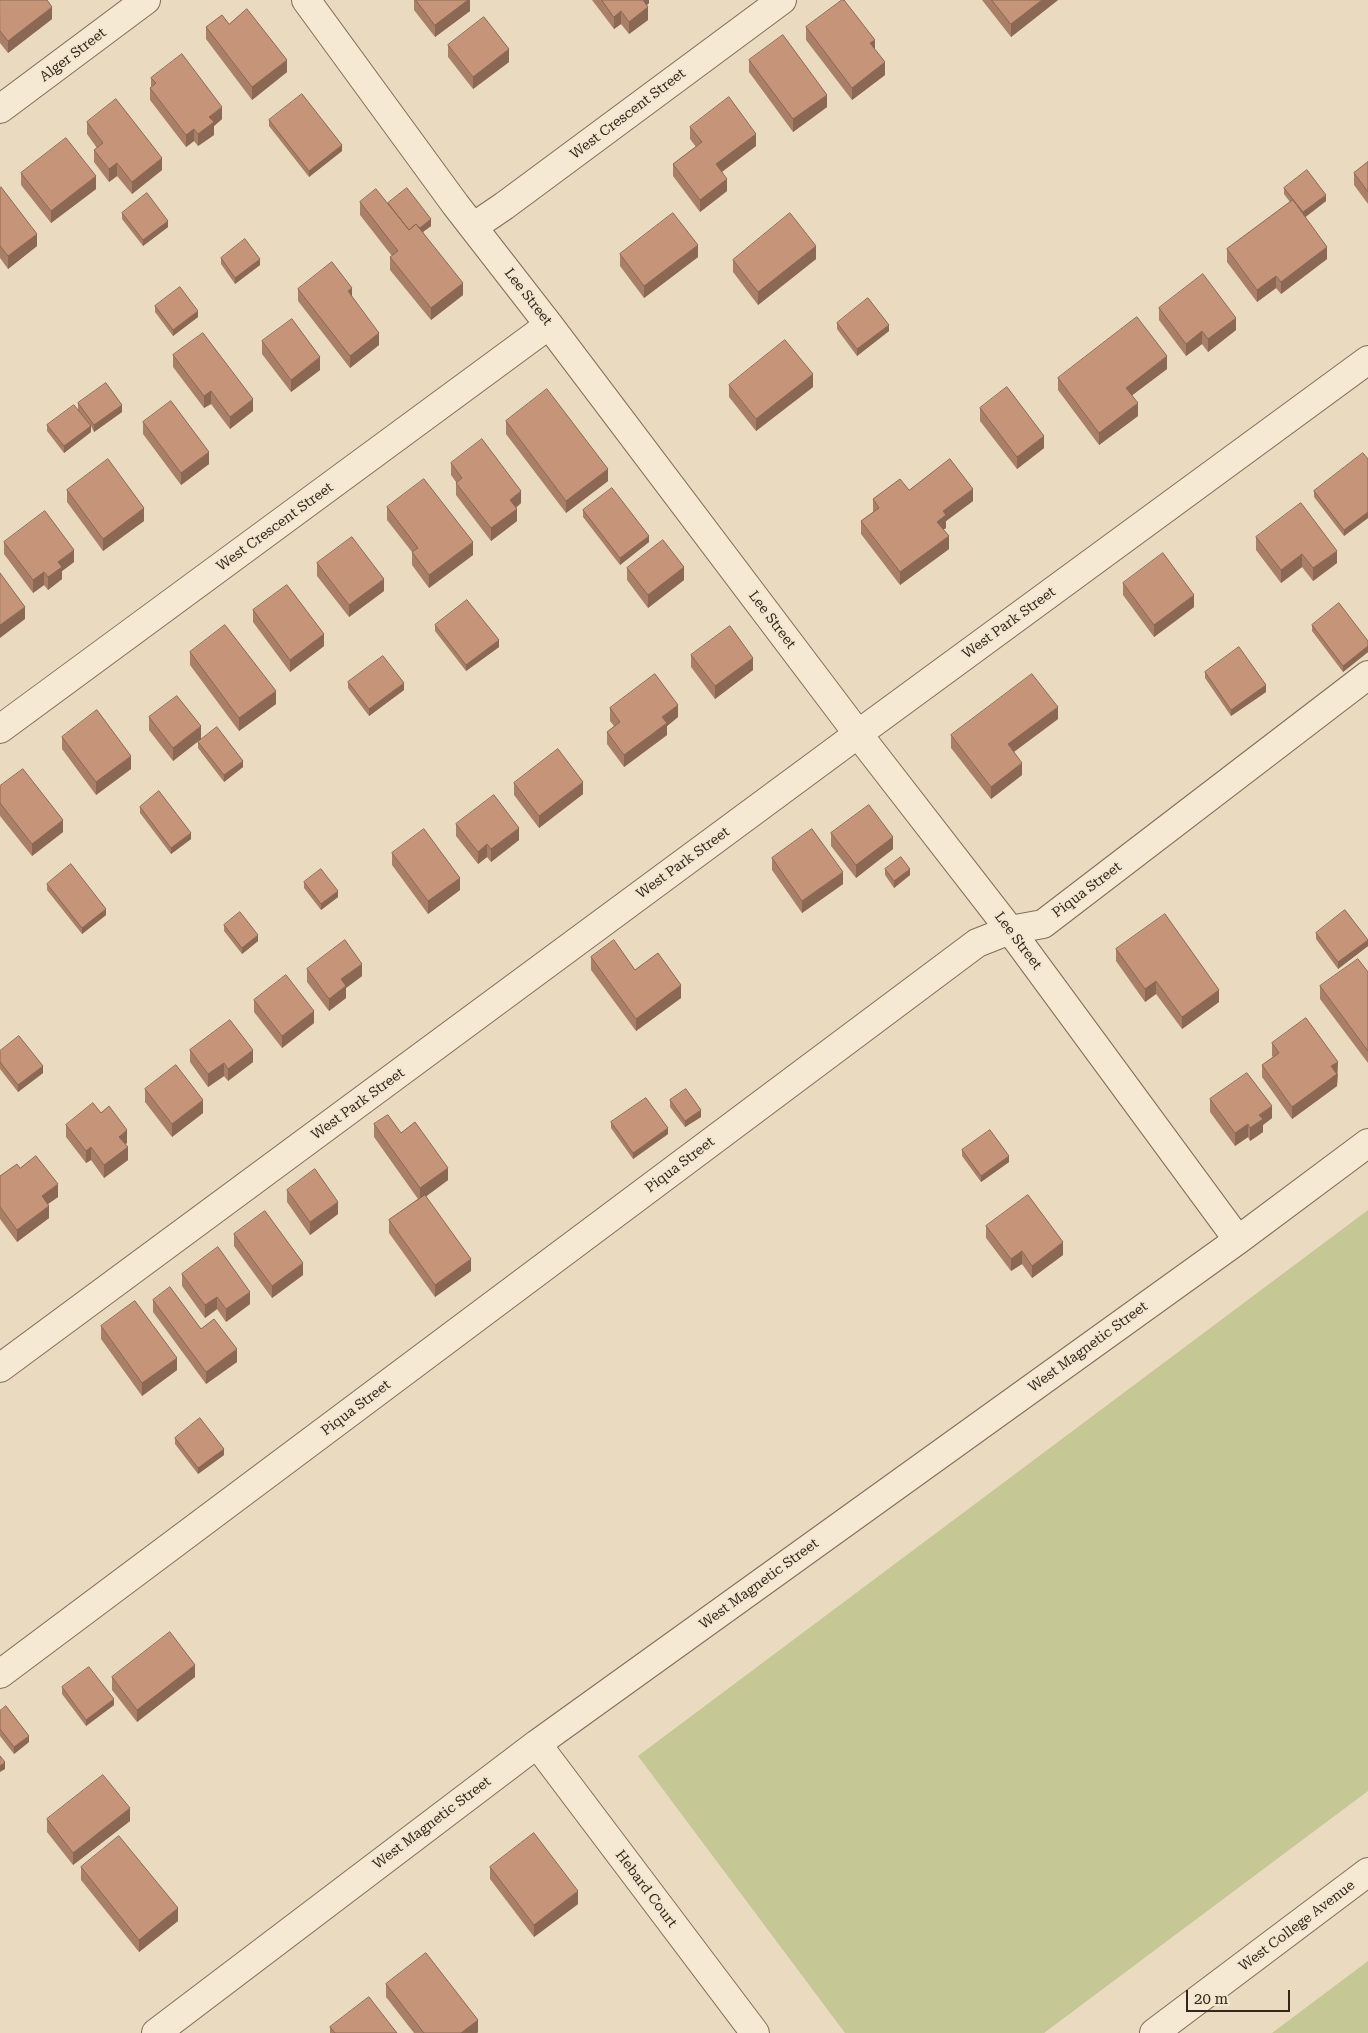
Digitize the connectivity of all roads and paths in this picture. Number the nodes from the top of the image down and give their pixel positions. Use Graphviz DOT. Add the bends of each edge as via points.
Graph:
graph roads {
  1 [pos="146,0"];
  2 [pos="306,0"];
  3 [pos="782,0"];
  4 [pos="0,109"];
  5 [pos="473,227"];
  6 [pos="549,324"];
  7 [pos="1368,360"];
  8 [pos="1368,675"];
  9 [pos="0,729"];
  10 [pos="858,734"];
  11 [pos="1010,930"];
  12 [pos="1368,1143"];
  13 [pos="1238,1240"];
  14 [pos="0,1368"];
  15 [pos="0,1674"];
  16 [pos="537,1744"];
  17 [pos="1368,1872"];
  18 [pos="156,2033"];
  19 [pos="755,2033"];
  20 [pos="1154,2033"];
  1 -- 4 [label="street, Alger Street"];
  2 -- 5 [label="street, Lee Street"];
  3 -- 5 [label="street, West Crescent Street"];
  5 -- 6 [label="street, Lee Street"];
  6 -- 9 [label="street, West Crescent Street"];
  6 -- 10 [label="street, Lee Street"];
  7 -- 10 [label="street, West Park Street"];
  8 -- 11 [label="street, Piqua Street" via="1043,924"];
  10 -- 11 [label="street, Lee Street"];
  10 -- 14 [label="street, West Park Street"];
  11 -- 13 [label="street, Lee Street"];
  11 -- 15 [label="street, Piqua Street" via="977,943"];
  12 -- 13 [label="street, West Magnetic Street"];
  13 -- 16 [label="street, West Magnetic Street"];
  16 -- 18 [label="street, West Magnetic Street"];
  16 -- 19 [label="street, Hebard Court"];
  17 -- 20 [label="street, West College Avenue"];
}
